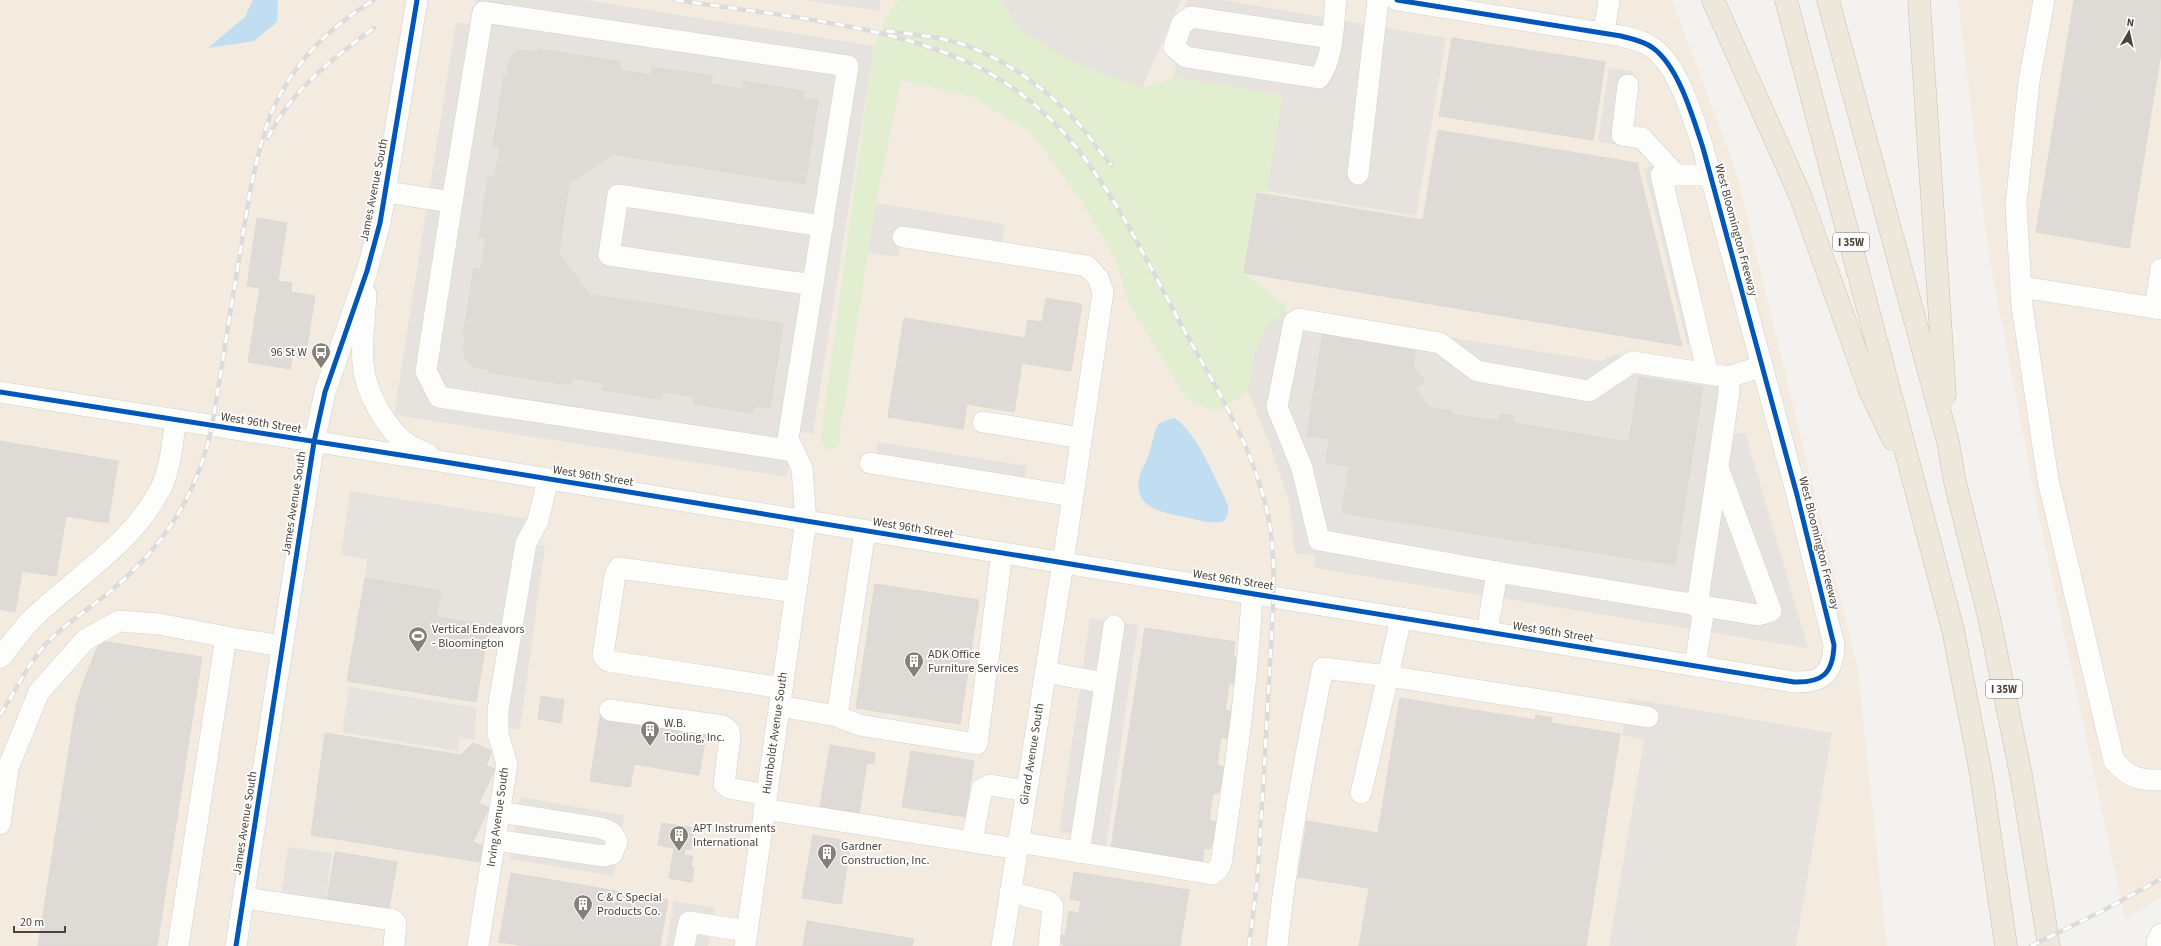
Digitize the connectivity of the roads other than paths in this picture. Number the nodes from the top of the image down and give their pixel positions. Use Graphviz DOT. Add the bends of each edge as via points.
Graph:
graph roads {
  1 [pos="417,0"];
  2 [pos="1336,0"];
  3 [pos="1378,0"];
  4 [pos="1397,0"];
  5 [pos="1609,0"];
  6 [pos="1713,0"];
  7 [pos="1786,0"];
  8 [pos="1828,0"];
  9 [pos="1919,0"];
  10 [pos="2044,0"];
  11 [pos="1604,33"];
  12 [pos="1331,38"];
  13 [pos="1628,85"];
  14 [pos="1358,174"];
  15 [pos="1676,175"];
  16 [pos="1711,175"];
  17 [pos="386,192"];
  18 [pos="452,202"];
  19 [pos="823,226"];
  20 [pos="902,237"];
  21 [pos="2161,269"];
  22 [pos="367,271"];
  23 [pos="813,285"];
  24 [pos="2021,287"];
  25 [pos="2158,309"];
  26 [pos="1762,366"];
  27 [pos="1708,374"];
  28 [pos="1729,377"];
  29 [pos="0,392"];
  30 [pos="176,420"];
  31 [pos="983,422"];
  32 [pos="1081,438"];
  33 [pos="314,442"];
  34 [pos="1948,442"];
  35 [pos="794,451"];
  36 [pos="445,462"];
  37 [pos="870,463"];
  38 [pos="1718,468"];
  39 [pos="548,479"];
  40 [pos="1915,484"];
  41 [pos="1072,496"];
  42 [pos="806,521"];
  43 [pos="865,531"];
  44 [pos="1002,553"];
  45 [pos="1063,563"];
  46 [pos="1496,572"];
  47 [pos="795,592"];
  48 [pos="1252,594"];
  49 [pos="1697,606"];
  50 [pos="1401,618"];
  51 [pos="1114,626"];
  52 [pos="1487,632"];
  53 [pos="226,637"];
  54 [pos="282,646"];
  55 [pos="0,658"];
  56 [pos="1695,666"];
  57 [pos="1045,672"];
  58 [pos="1388,676"];
  59 [pos="1822,677"];
  60 [pos="1105,683"];
  61 [pos="780,697"];
  62 [pos="610,710"];
  63 [pos="837,716"];
  64 [pos="1648,717"];
  65 [pos="2161,780"];
  66 [pos="1026,791"];
  67 [pos="1361,792"];
  68 [pos="765,802"];
  69 [pos="500,812"];
  70 [pos="0,824"];
  71 [pos="495,840"];
  72 [pos="972,841"];
  73 [pos="1018,845"];
  74 [pos="1080,853"];
  75 [pos="1010,892"];
  76 [pos="244,898"];
  77 [pos="2161,934"];
  78 [pos="746,939"];
  79 [pos="2004,939"];
  80 [pos="2049,944"];
  81 [pos="242,945"];
  82 [pos="178,946"];
  83 [pos="394,946"];
  84 [pos="478,946"];
  85 [pos="684,946"];
  86 [pos="1002,946"];
  87 [pos="1050,946"];
  88 [pos="1277,946"];
  89 [pos="2158,946"];
  1 -- 17 [label="street, James Avenue South"];
  2 -- 12 [label="street"];
  3 -- 14 [label="street"];
  4 -- 11 [label="street, West Bloomington Freeway"];
  5 -- 11 [label="street"];
  6 -- 40 [label="highway" via="1800,194 1870,391"];
  7 -- 40 [label="highway, I 35W"];
  8 -- 34 [label="highway, I 35W"];
  9 -- 34 [label="highway"];
  10 -- 24 [label="street" via="2030,82 2016,205"];
  11 -- 16 [label="street, West Bloomington Freeway" via="1636,40 1652,47 1663,57 1691,112"];
  12 -- 12 [label="street" via="1327,66 1319,78 1186,57 1174,47 1181,25 1191,17"];
  13 -- 15 [label="street" via="1622,135 1642,138"];
  15 -- 16 [label="street"];
  15 -- 27 [label="street" via="1661,175"];
  16 -- 26 [label="street, West Bloomington Freeway"];
  17 -- 18 [label="street"];
  17 -- 22 [label="street, James Avenue South"];
  18 -- 19 [label="street, Humboldt Avenue South" via="483,12 848,66"];
  18 -- 35 [label="street" via="426,371 439,397"];
  19 -- 23 [label="street, Humboldt Avenue South"];
  19 -- 23 [label="street" via="618,195 609,255"];
  20 -- 32 [label="street, Girard Avenue South" via="1087,266 1098,278 1103,292"];
  21 -- 25 [label="street"];
  22 -- 33 [label="street, James Avenue South" via="325,392"];
  22 -- 36 [label="street" via="363,365 373,398 383,417 408,445"];
  23 -- 35 [label="street, Humboldt Avenue South" via="788,439"];
  24 -- 25 [label="street"];
  24 -- 65 [label="street" via="2048,480 2114,761 2126,774 2148,780"];
  26 -- 28 [label="street"];
  26 -- 59 [label="street, West Bloomington Freeway" via="1834,645 1834,661"];
  27 -- 28 [label="street"];
  27 -- 46 [label="street" via="1632,362 1589,390 1477,371 1440,343 1299,319 1294,322 1277,407 1302,468 1319,540"];
  28 -- 38 [label="street"];
  29 -- 30 [label="street, West 96th Street"];
  30 -- 33 [label="street, West 96th Street"];
  30 -- 55 [label="street" via="168,469 161,488 142,516 105,558 33,618"];
  31 -- 32 [label="street"];
  32 -- 41 [label="street, Girard Avenue South"];
  33 -- 36 [label="street, West 96th Street"];
  33 -- 54 [label="street, James Avenue South"];
  34 -- 80 [label="highway, I 35W" via="1955,482 1989,617 2022,780"];
  35 -- 42 [label="street, Humboldt Avenue South" via="802,468"];
  36 -- 39 [label="street, West 96th Street"];
  37 -- 41 [label="street"];
  38 -- 49 [label="street"];
  38 -- 49 [label="street" via="1771,611 1758,615"];
  39 -- 42 [label="street, West 96th Street"];
  39 -- 69 [label="street, Irving Avenue South" via="538,522 526,543 498,710 498,734 507,764"];
  40 -- 79 [label="highway, I 35W" via="1953,630 1981,774"];
  41 -- 45 [label="street, Girard Avenue South"];
  42 -- 43 [label="street, West 96th Street"];
  42 -- 47 [label="street, Humboldt Avenue South"];
  43 -- 44 [label="street, West 96th Street"];
  43 -- 63 [label="street"];
  44 -- 45 [label="street, West 96th Street"];
  44 -- 63 [label="street" via="977,744 859,725"];
  45 -- 48 [label="street, West 96th Street"];
  45 -- 57 [label="street, Girard Avenue South"];
  46 -- 49 [label="street"];
  46 -- 52 [label="street"];
  47 -- 61 [label="street, Humboldt Avenue South"];
  47 -- 61 [label="street" via="619,568 615,574 604,648 603,655 608,661"];
  48 -- 50 [label="street, West 96th Street"];
  48 -- 74 [label="street" via="1250,647 1240,736 1218,870 1212,874"];
  49 -- 56 [label="street" via="1703,615"];
  50 -- 52 [label="street, West 96th Street"];
  50 -- 58 [label="street"];
  51 -- 60 [label="street"];
  52 -- 56 [label="street, West 96th Street"];
  53 -- 54 [label="street"];
  53 -- 70 [label="street" via="159,624 119,620 85,640 39,692 8,768"];
  53 -- 82 [label="street"];
  54 -- 76 [label="street, James Avenue South"];
  56 -- 59 [label="street, West 96th Street" via="1794,682 1815,681"];
  57 -- 60 [label="street"];
  57 -- 66 [label="street, Girard Avenue South"];
  58 -- 64 [label="street"];
  58 -- 67 [label="street"];
  58 -- 88 [label="street" via="1323,668 1302,769 1284,877"];
  60 -- 74 [label="street"];
  61 -- 63 [label="street"];
  61 -- 68 [label="street, Humboldt Avenue South"];
  62 -- 68 [label="street" via="724,726 730,737 724,784"];
  66 -- 72 [label="street" via="990,785 982,789"];
  66 -- 73 [label="street, Girard Avenue South"];
  68 -- 72 [label="street"];
  68 -- 78 [label="street, Humboldt Avenue South"];
  69 -- 71 [label="street, Irving Avenue South"];
  69 -- 71 [label="street" via="609,830 615,835 617,842 612,854 603,856"];
  71 -- 84 [label="street, Irving Avenue South"];
  72 -- 73 [label="street"];
  73 -- 74 [label="street"];
  73 -- 75 [label="street, Girard Avenue South"];
  75 -- 86 [label="street, Girard Avenue South"];
  75 -- 87 [label="street" via="1050,902 1053,906"];
  76 -- 81 [label="street, James Avenue South"];
  76 -- 83 [label="street" via="393,920 396,923"];
  77 -- 89 [label="street"];
  78 -- 85 [label="street" via="690,922"];
}
